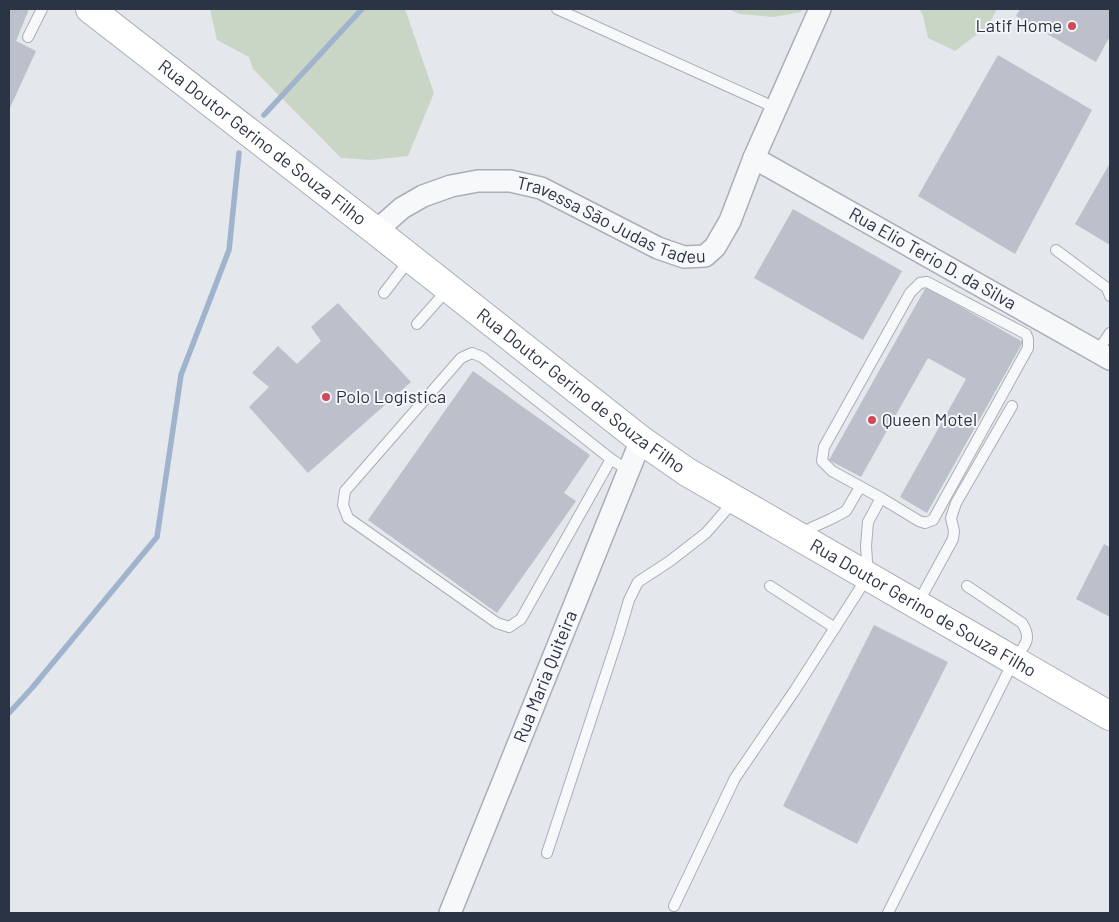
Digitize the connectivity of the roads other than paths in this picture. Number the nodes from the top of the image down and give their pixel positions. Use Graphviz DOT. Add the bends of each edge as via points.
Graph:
graph roads {
  1 [pos="42,9"];
  2 [pos="90,9"];
  3 [pos="557,9"];
  4 [pos="820,9"];
  5 [pos="28,38"];
  6 [pos="776,108"];
  7 [pos="754,158"];
  8 [pos="376,231"];
  9 [pos="1056,250"];
  10 [pos="411,258"];
  11 [pos="449,289"];
  12 [pos="384,293"];
  13 [pos="1110,296"];
  14 [pos="417,324"];
  15 [pos="1110,333"];
  16 [pos="1104,356"];
  17 [pos="1012,406"];
  18 [pos="641,440"];
  19 [pos="611,459"];
  20 [pos="629,471"];
  21 [pos="860,487"];
  22 [pos="881,498"];
  23 [pos="736,499"];
  24 [pos="797,534"];
  25 [pos="868,576"];
  26 [pos="770,586"];
  27 [pos="967,586"];
  28 [pos="917,604"];
  29 [pos="835,628"];
  30 [pos="1014,660"];
  31 [pos="1110,716"];
  32 [pos="546,853"];
  33 [pos="674,906"];
  34 [pos="450,913"];
  35 [pos="888,913"];
  1 -- 5 [label="lane"];
  2 -- 8 [label="main road, Rua Doutor Gerino de Souza Filho"];
  3 -- 6 [label="lane"];
  4 -- 6 [label="street, Travessa São Judas Tadeu"];
  6 -- 7 [label="street, Travessa São Judas Tadeu"];
  7 -- 8 [label="street, Travessa São Judas Tadeu" via="730,221 715,247 705,256 684,257 658,248 541,188 510,181 478,181 423,196 402,208"];
  7 -- 16 [label="street, Rua Elio Terio D. da Silva"];
  8 -- 10 [label="main road, Rua Doutor Gerino de Souza Filho"];
  9 -- 13 [label="lane" via="1107,288"];
  10 -- 11 [label="main road, Rua Doutor Gerino de Souza Filho"];
  10 -- 12 [label="lane"];
  11 -- 14 [label="lane"];
  11 -- 18 [label="main road, Rua Doutor Gerino de Souza Filho"];
  15 -- 16 [label="lane"];
  17 -- 28 [label="lane" via="956,503 951,518 953,539"];
  18 -- 20 [label="street, Rua Maria Quiteira"];
  18 -- 23 [label="main road, Rua Doutor Gerino de Souza Filho" via="687,472"];
  19 -- 19 [label="lane" via="482,357 472,353 461,358 345,491 343,505 348,518 497,623 508,627 521,619"];
  19 -- 20 [label="lane"];
  20 -- 34 [label="street, Rua Maria Quiteira"];
  21 -- 22 [label="lane"];
  21 -- 22 [label="lane" via="832,471 822,461 824,447 910,293 920,283 928,282 1026,334 1028,348 933,520 919,521"];
  21 -- 24 [label="lane" via="846,510"];
  22 -- 25 [label="lane" via="868,522"];
  23 -- 24 [label="main road, Rua Doutor Gerino de Souza Filho"];
  23 -- 32 [label="lane" via="706,533 638,582 629,600"];
  24 -- 25 [label="main road, Rua Doutor Gerino de Souza Filho"];
  25 -- 28 [label="main road, Rua Doutor Gerino de Souza Filho"];
  25 -- 29 [label="lane"];
  26 -- 29 [label="lane"];
  27 -- 30 [label="lane" via="1022,623 1027,631 1026,642"];
  28 -- 30 [label="main road, Rua Doutor Gerino de Souza Filho"];
  29 -- 33 [label="lane" via="735,778"];
  30 -- 31 [label="main road, Rua Doutor Gerino de Souza Filho"];
  30 -- 35 [label="lane"];
}
